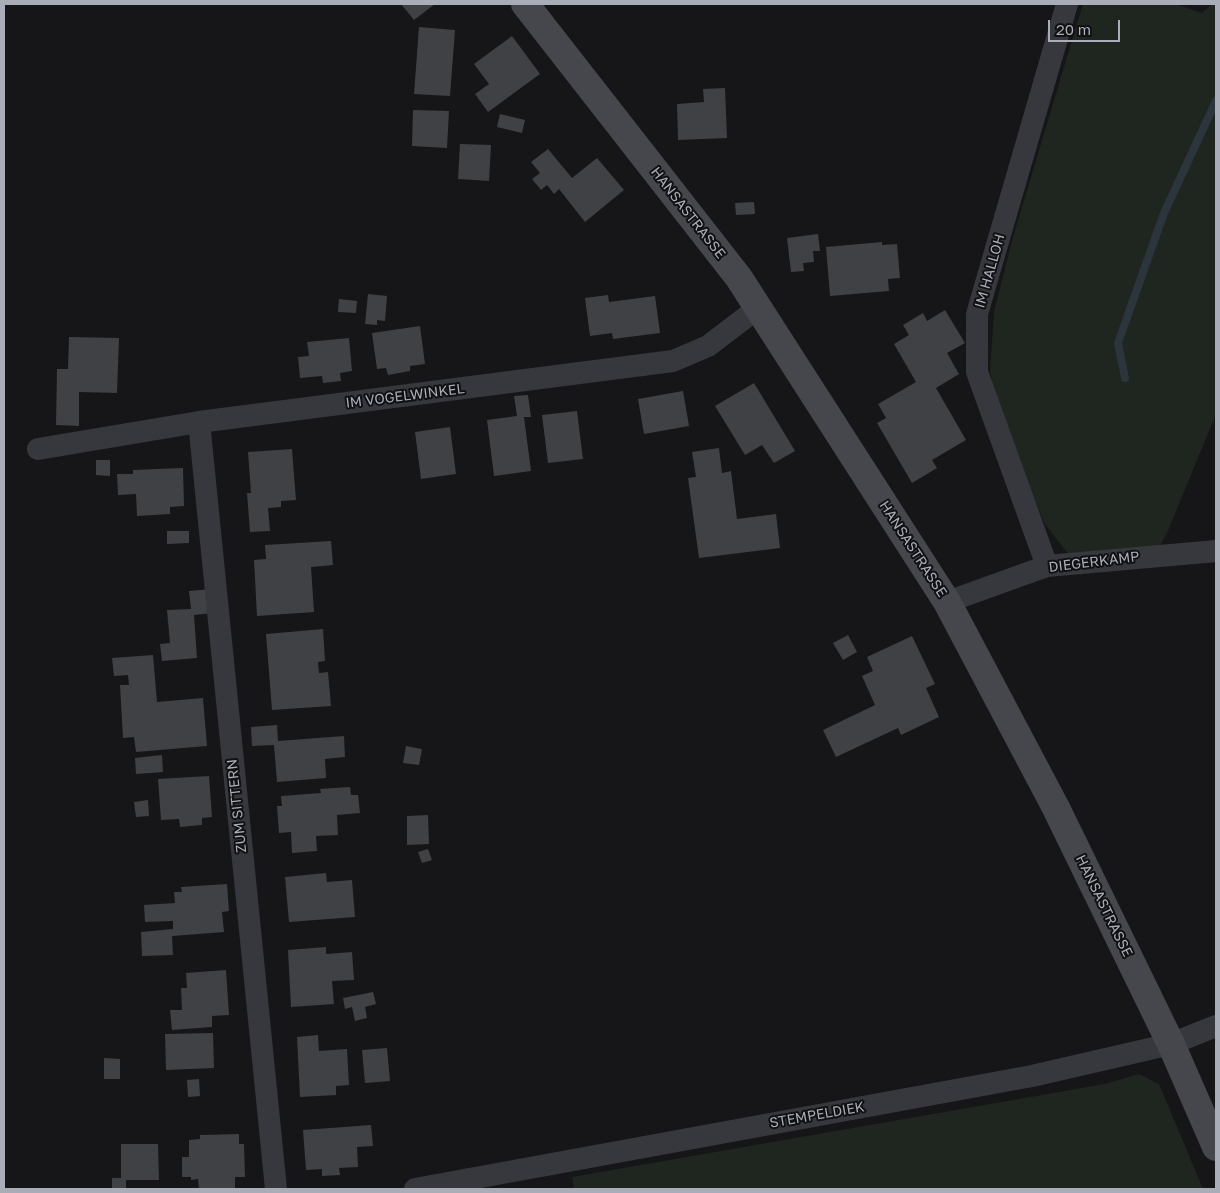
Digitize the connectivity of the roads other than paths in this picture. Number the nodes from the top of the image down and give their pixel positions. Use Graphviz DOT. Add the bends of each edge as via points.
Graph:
graph roads {
  1 [pos="525,4"];
  2 [pos="1067,4"];
  3 [pos="758,308"];
  4 [pos="199,422"];
  5 [pos="38,450"];
  6 [pos="1216,550"];
  7 [pos="1047,566"];
  8 [pos="947,602"];
  9 [pos="1216,1026"];
  10 [pos="1171,1044"];
  11 [pos="1216,1147"];
  12 [pos="276,1189"];
  13 [pos="415,1189"];
  1 -- 3 [label="main road, HANSASTRASSE" via="739,278"];
  2 -- 7 [label="street, IM HALLOH" via="977,314 977,372"];
  3 -- 4 [label="street, IM VOGELWINKEL" via="708,346 673,361"];
  3 -- 8 [label="main road, HANSASTRASSE"];
  4 -- 5 [label="street, IM VOGELWINKEL"];
  4 -- 12 [label="street, ZUM SITTERN"];
  6 -- 7 [label="street, DIEGERKAMP"];
  7 -- 8 [label="street, DIEGERKAMP"];
  8 -- 10 [label="main road, HANSASTRASSE" via="1056,808"];
  9 -- 10 [label="street, STEMPELDIEK"];
  10 -- 11 [label="main road, HANSASTRASSE"];
  10 -- 13 [label="street, STEMPELDIEK" via="1032,1076"];
}
